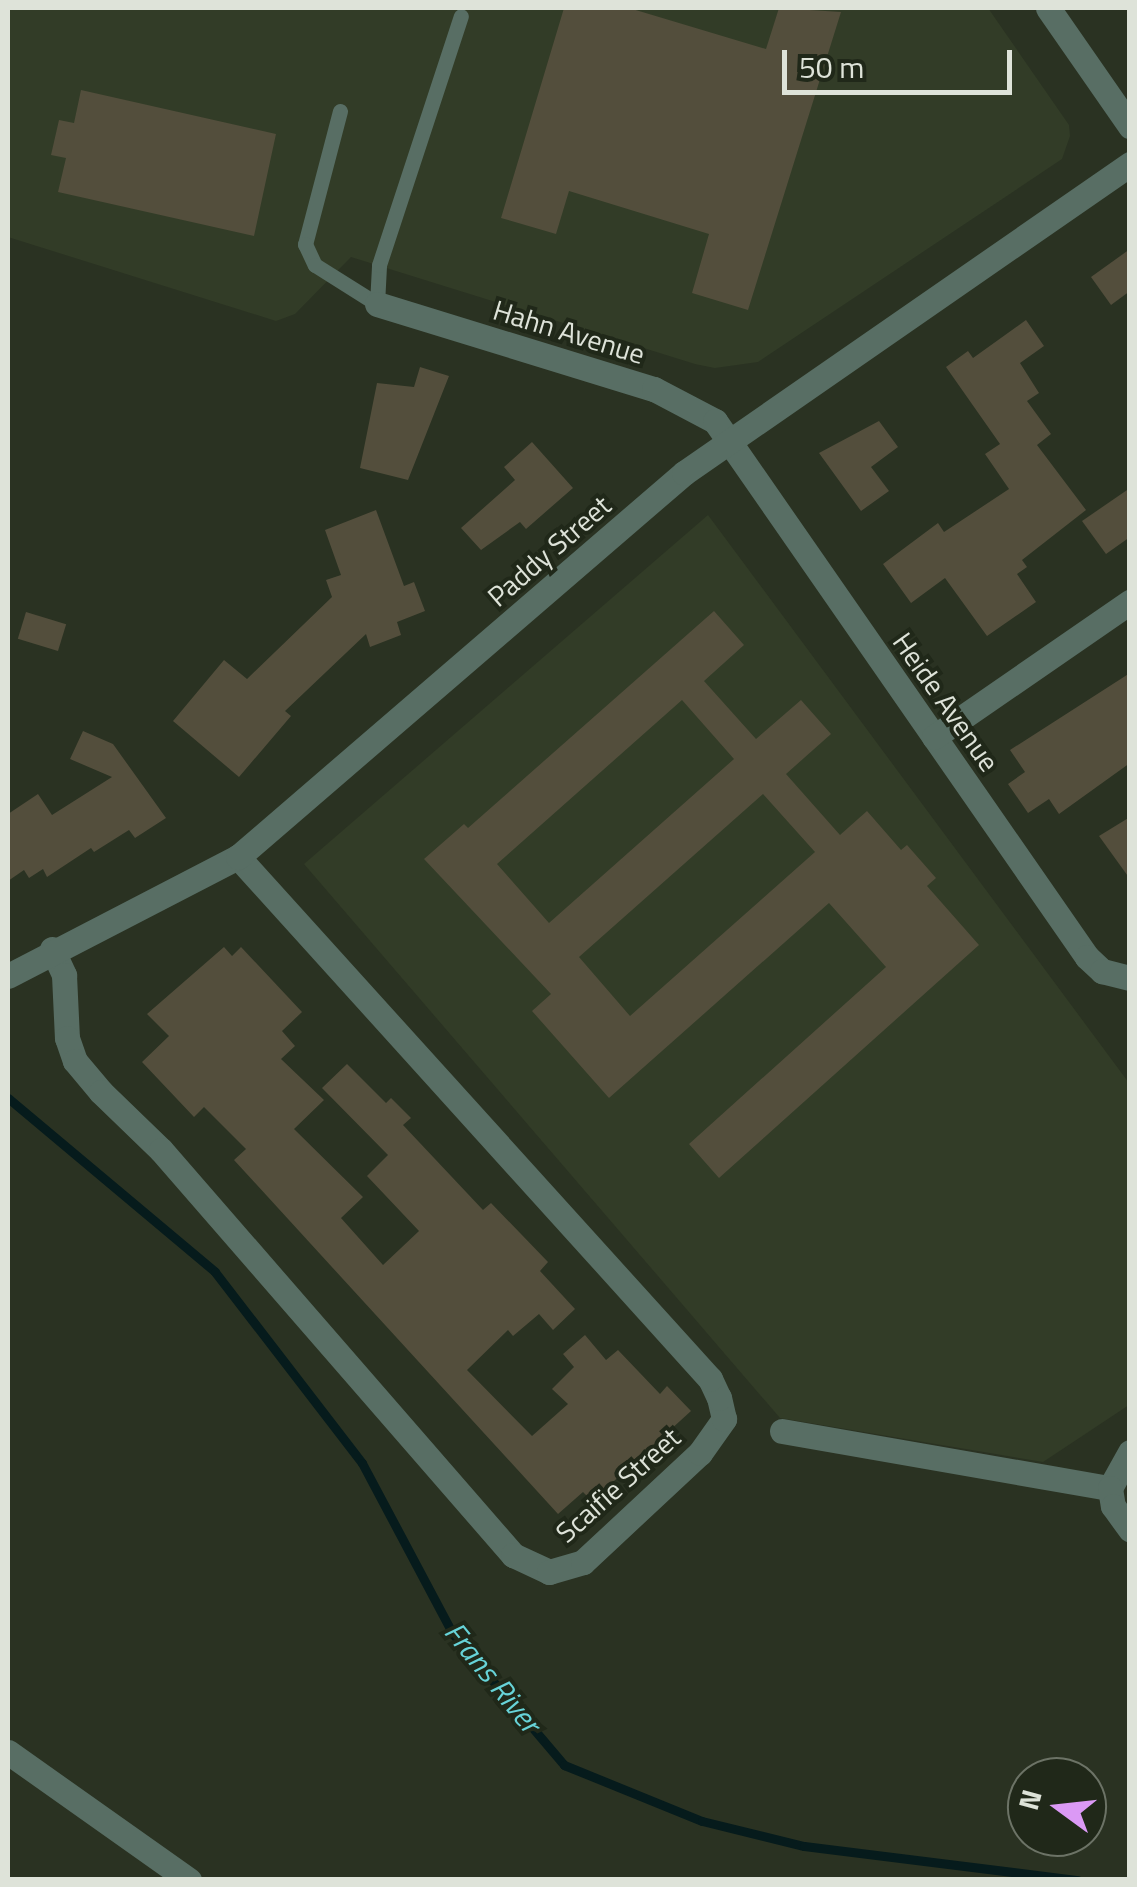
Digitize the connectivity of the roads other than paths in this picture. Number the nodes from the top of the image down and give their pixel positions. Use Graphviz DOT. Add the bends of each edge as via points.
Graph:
graph roads {
  1 [pos="1048,8"];
  2 [pos="461,16"];
  3 [pos="340,111"];
  4 [pos="1130,126"];
  5 [pos="1130,164"];
  6 [pos="377,304"];
  7 [pos="728,441"];
  8 [pos="1130,602"];
  9 [pos="934,737"];
  10 [pos="238,857"];
  11 [pos="52,948"];
  12 [pos="8,976"];
  13 [pos="1130,978"];
  14 [pos="782,1431"];
  15 [pos="1130,1452"];
  16 [pos="1110,1488"];
  17 [pos="1130,1529"];
  18 [pos="8,1752"];
  19 [pos="189,1880"];
  1 -- 4 [label="street"];
  2 -- 6 [label="lane" via="379,266"];
  3 -- 6 [label="lane" via="306,244 315,265"];
  5 -- 7 [label="street, Paddy Street"];
  6 -- 7 [label="street, Hahn Avenue" via="654,389 714,421"];
  7 -- 9 [label="street, Heide Avenue"];
  7 -- 10 [label="street, Paddy Street"];
  8 -- 9 [label="street"];
  9 -- 13 [label="street, Heide Avenue" via="1087,957 1102,971"];
  10 -- 11 [label="street, Paddy Street"];
  10 -- 11 [label="street, Scaifie Street" via="710,1379 724,1419 700,1453 583,1562 549,1572 513,1555 160,1150 92,1082 67,1038 64,975"];
  11 -- 12 [label="street, Paddy Street"];
  14 -- 16 [label="street"];
  15 -- 16 [label="street"];
  16 -- 17 [label="street" via="1113,1506"];
  18 -- 19 [label="street"];
}
